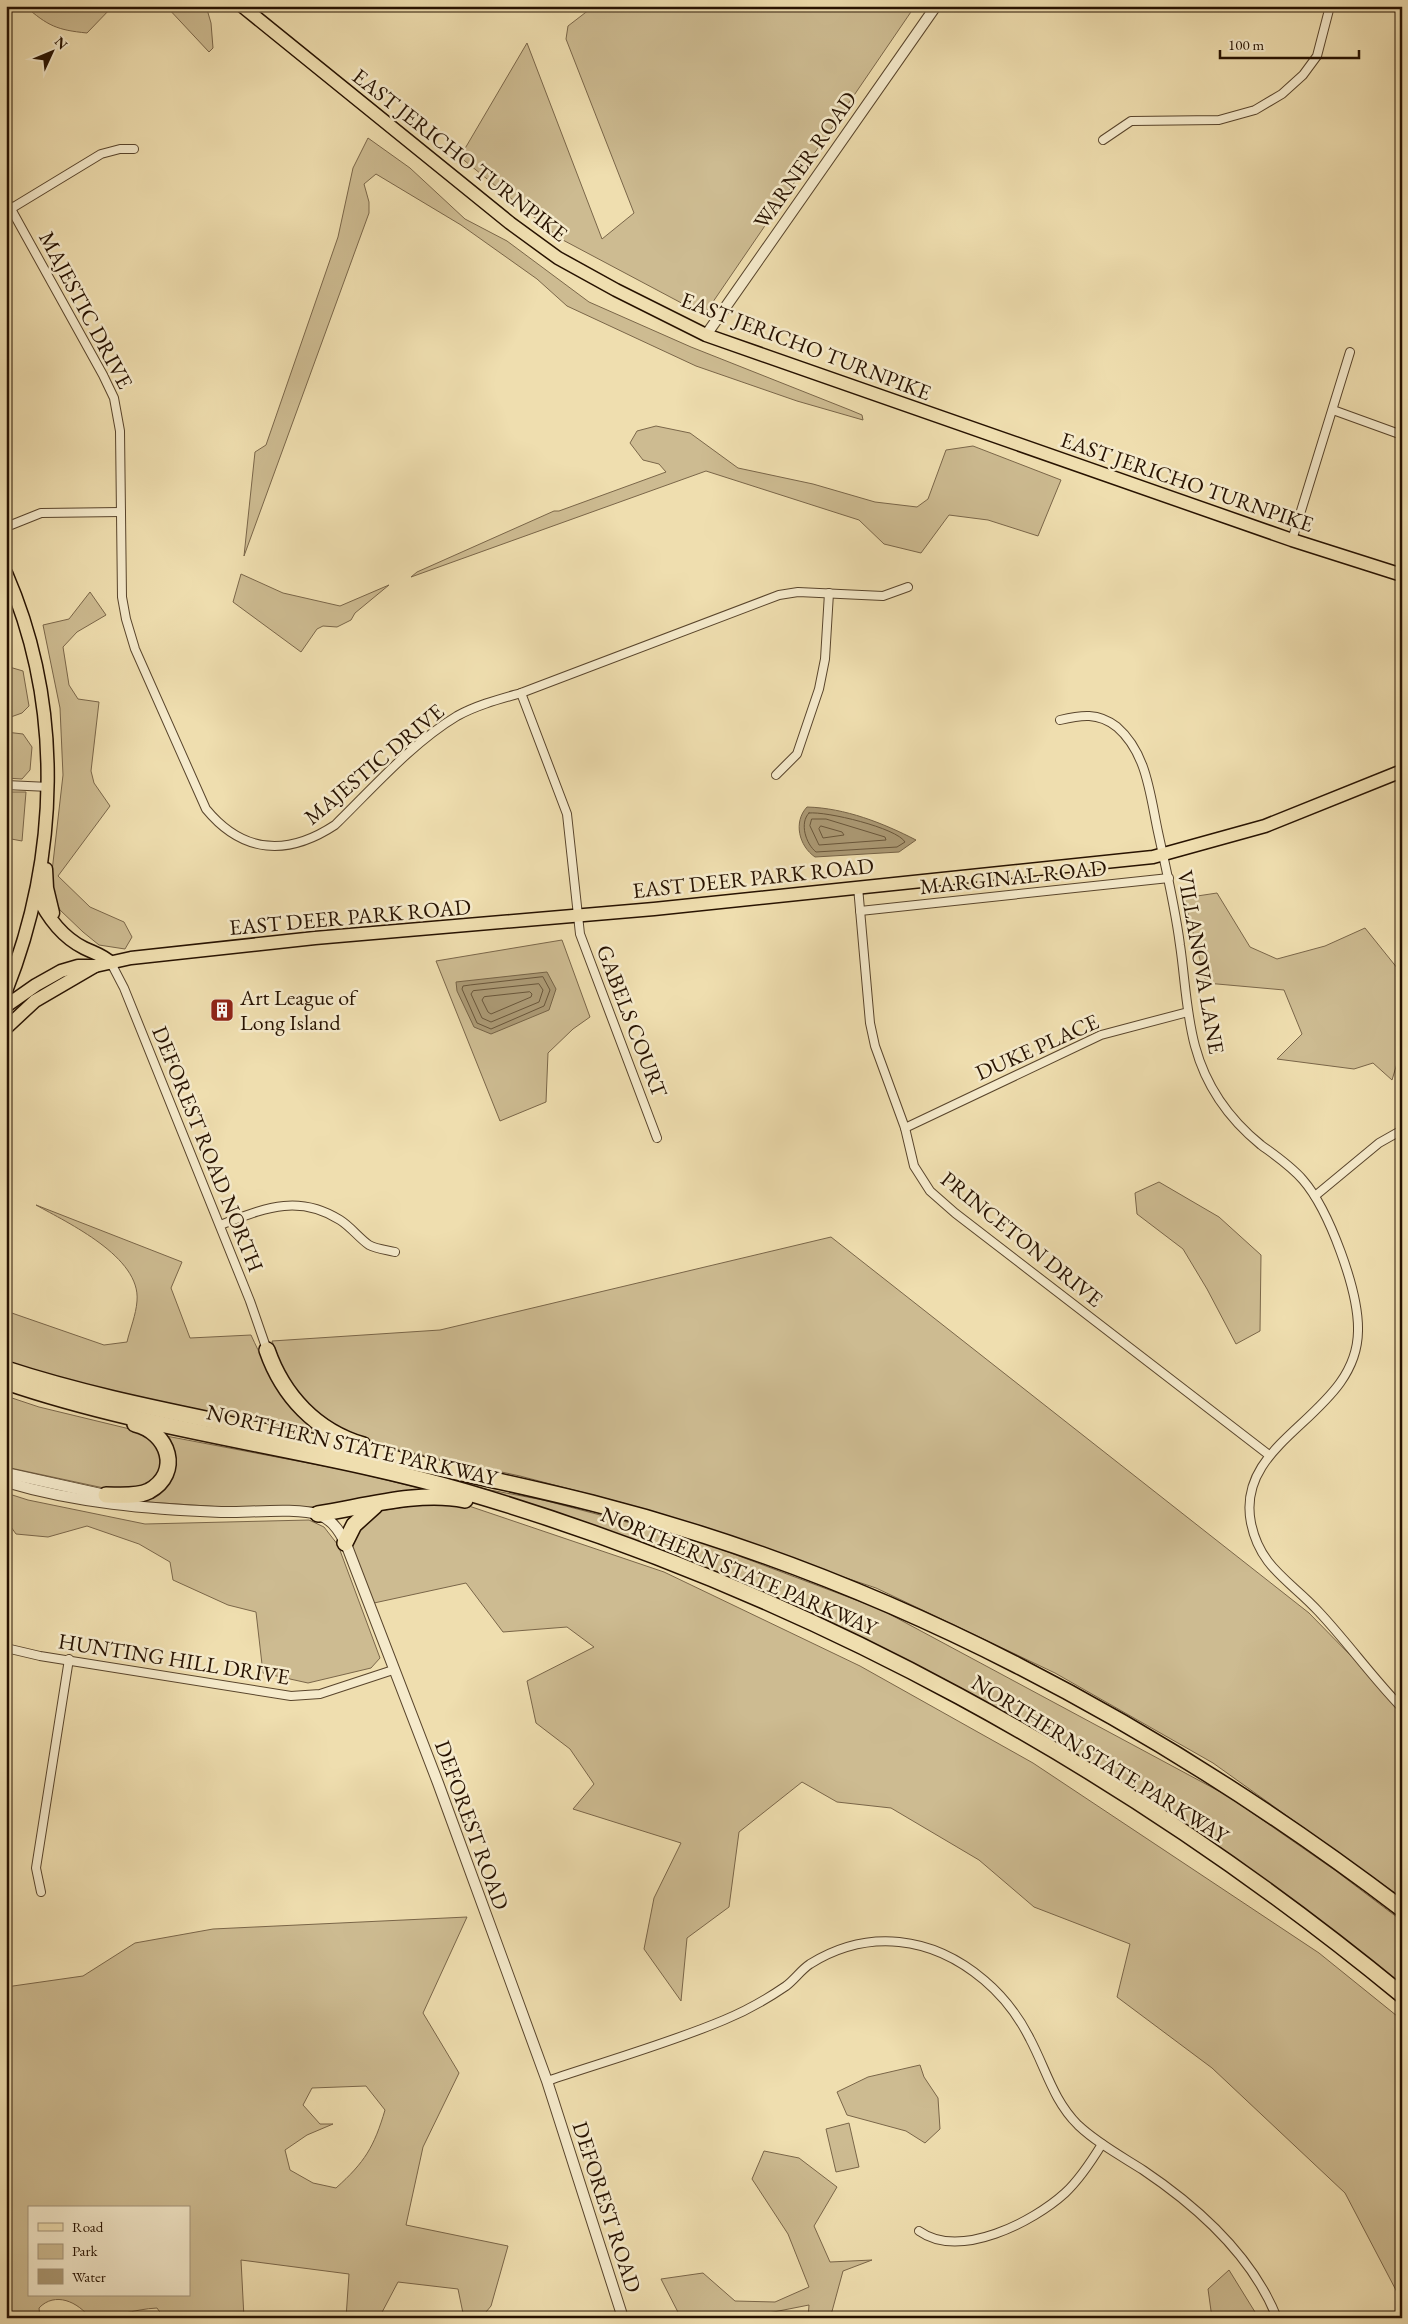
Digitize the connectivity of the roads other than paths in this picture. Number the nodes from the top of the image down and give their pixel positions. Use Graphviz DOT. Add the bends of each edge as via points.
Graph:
graph roads {
  1 [pos="242,6"];
  2 [pos="936,6"];
  3 [pos="1330,6"];
  4 [pos="1103,140"];
  5 [pos="134,150"];
  6 [pos="6,200"];
  7 [pos="12,208"];
  8 [pos="706,335"];
  9 [pos="1350,352"];
  10 [pos="1333,410"];
  11 [pos="1402,435"];
  12 [pos="120,512"];
  13 [pos="6,527"];
  14 [pos="1292,540"];
  15 [pos="6,573"];
  16 [pos="1402,575"];
  17 [pos="908,587"];
  18 [pos="829,593"];
  19 [pos="521,693"];
  20 [pos="1060,720"];
  21 [pos="1402,771"];
  22 [pos="776,775"];
  23 [pos="6,785"];
  24 [pos="49,787"];
  25 [pos="44,841"];
  26 [pos="1163,854"];
  27 [pos="1169,878"];
  28 [pos="858,887"];
  29 [pos="36,892"];
  30 [pos="860,911"];
  31 [pos="578,916"];
  32 [pos="60,929"];
  33 [pos="111,963"];
  34 [pos="95,966"];
  35 [pos="6,991"];
  36 [pos="6,1006"];
  37 [pos="1188,1012"];
  38 [pos="6,1028"];
  39 [pos="905,1128"];
  40 [pos="1402,1130"];
  41 [pos="657,1138"];
  42 [pos="1315,1196"];
  43 [pos="220,1225"];
  44 [pos="395,1252"];
  45 [pos="267,1350"];
  46 [pos="6,1369"];
  47 [pos="6,1382"];
  48 [pos="66,1400"];
  49 [pos="1269,1455"];
  50 [pos="421,1465"];
  51 [pos="6,1473"];
  52 [pos="6,1482"];
  53 [pos="106,1495"];
  54 [pos="377,1504"];
  55 [pos="153,1507"];
  56 [pos="318,1514"];
  57 [pos="559,1521"];
  58 [pos="345,1543"];
  59 [pos="6,1648"];
  60 [pos="69,1659"];
  61 [pos="393,1670"];
  62 [pos="1402,1708"];
  63 [pos="42,1892"];
  64 [pos="1402,1909"];
  65 [pos="1402,1995"];
  66 [pos="547,2081"];
  67 [pos="1102,2144"];
  68 [pos="919,2231"];
  69 [pos="623,2318"];
  70 [pos="1277,2318"];
  1 -- 8 [label="main road, EAST JERICHO TURNPIKE" via="510,223 558,258"];
  2 -- 8 [label="street, WARNER ROAD"];
  3 -- 4 [label="street" via="1316,56 1303,75 1282,94 1255,110 1219,120 1131,121"];
  5 -- 7 [label="street" via="120,149 101,154"];
  6 -- 7 [label="street, MAJESTIC DRIVE"];
  7 -- 12 [label="street, MAJESTIC DRIVE" via="114,398 120,431"];
  8 -- 14 [label="main road, EAST JERICHO TURNPIKE"];
  9 -- 10 [label="street"];
  10 -- 11 [label="street"];
  10 -- 14 [label="street"];
  12 -- 13 [label="street" via="41,513"];
  12 -- 19 [label="street, MAJESTIC DRIVE" via="122,597 135,649 206,809 224,829 250,843 295,845 315,838 335,825 439,728 481,705"];
  14 -- 16 [label="main road, EAST JERICHO TURNPIKE"];
  15 -- 24 [label="main road" via="25,622 35,660 44,714"];
  17 -- 18 [label="street, MAJESTIC DRIVE" via="883,596"];
  18 -- 19 [label="street, MAJESTIC DRIVE" via="798,592 766,599"];
  18 -- 22 [label="street" via="825,659 819,689 797,754"];
  19 -- 31 [label="street, GABELS COURT" via="566,814"];
  20 -- 26 [label="street, VILLANOVA LANE" via="1084,714 1095,716 1119,729 1134,747 1145,769"];
  21 -- 26 [label="main road, EAST DEER PARK ROAD" via="1274,823"];
  23 -- 24 [label="street"];
  24 -- 25 [label="main road"];
  25 -- 29 [label="main road"];
  25 -- 32 [label="main road" via="50,905"];
  26 -- 27 [label="street, VILLANOVA LANE"];
  26 -- 28 [label="main road, EAST DEER PARK ROAD"];
  27 -- 30 [label="street, MARGINAL ROAD"];
  27 -- 37 [label="street, VILLANOVA LANE"];
  28 -- 30 [label="street, PRINCETON DRIVE"];
  28 -- 31 [label="main road, EAST DEER PARK ROAD"];
  29 -- 32 [label="main road"];
  29 -- 35 [label="main road" via="23,944"];
  30 -- 39 [label="street, PRINCETON DRIVE" via="870,1023 875,1046"];
  31 -- 33 [label="main road, EAST DEER PARK ROAD" via="314,938 130,958"];
  31 -- 41 [label="street, GABELS COURT" via="580,934"];
  32 -- 33 [label="main road" via="72,941"];
  33 -- 34 [label="main road, EAST DEER PARK ROAD"];
  33 -- 43 [label="street, DEFOREST ROAD NORTH"];
  34 -- 36 [label="main road, EAST DEER PARK ROAD" via="61,971"];
  34 -- 38 [label="main road, EAST DEER PARK ROAD" via="35,1001"];
  37 -- 39 [label="street, DUKE PLACE" via="1101,1035"];
  37 -- 42 [label="street, VILLANOVA LANE" via="1204,1075 1219,1102 1238,1124 1292,1168"];
  39 -- 49 [label="street, PRINCETON DRIVE" via="914,1166 937,1197"];
  40 -- 42 [label="street" via="1379,1143"];
  42 -- 49 [label="street, VILLANOVA LANE" via="1353,1290 1359,1334 1355,1354 1339,1387"];
  43 -- 44 [label="street" via="280,1205 301,1205 340,1220 370,1246"];
  43 -- 45 [label="street, DEFOREST ROAD NORTH"];
  45 -- 50 [label="highway" via="290,1395 322,1426 349,1440"];
  46 -- 50 [label="highway, NORTHERN STATE PARKWAY" via="109,1398"];
  47 -- 48 [label="highway, NORTHERN STATE PARKWAY"];
  48 -- 53 [label="highway" via="145,1427 159,1437 167,1449 165,1473 152,1489 136,1494"];
  48 -- 57 [label="highway, NORTHERN STATE PARKWAY" via="393,1473"];
  49 -- 62 [label="street, VILLANOVA LANE" via="1259,1468 1250,1501 1250,1519 1263,1556 1274,1571 1317,1610"];
  50 -- 64 [label="highway, NORTHERN STATE PARKWAY" via="559,1495 685,1529 813,1573 938,1626 1088,1704 1168,1750 1263,1810"];
  51 -- 53 [label="street"];
  52 -- 55 [label="street" via="100,1503"];
  53 -- 55 [label="street"];
  54 -- 56 [label="highway"];
  54 -- 57 [label="highway" via="453,1498 512,1514"];
  54 -- 58 [label="highway" via="358,1520"];
  55 -- 56 [label="street"];
  56 -- 58 [label="street, DEFOREST ROAD" via="334,1526"];
  57 -- 65 [label="highway, NORTHERN STATE PARKWAY" via="654,1554 778,1606 869,1648 960,1696 1078,1765 1169,1824 1302,1917"];
  58 -- 61 [label="street, DEFOREST ROAD"];
  59 -- 60 [label="street, HUNTING HILL DRIVE"];
  60 -- 61 [label="street, HUNTING HILL DRIVE" via="291,1696 320,1694"];
  60 -- 63 [label="street" via="36,1868"];
  61 -- 66 [label="street, DEFOREST ROAD"];
  66 -- 67 [label="street" via="724,2020 768,1997 808,1965 829,1953 868,1941 888,1940 936,1952 984,1980 1018,2018 1062,2106 1078,2125"];
  66 -- 69 [label="street, DEFOREST ROAD"];
  67 -- 68 [label="street" via="1086,2170 1065,2193 1017,2225 994,2235 947,2242 927,2237"];
  67 -- 70 [label="street" via="1162,2184 1215,2228 1256,2278"];
}
